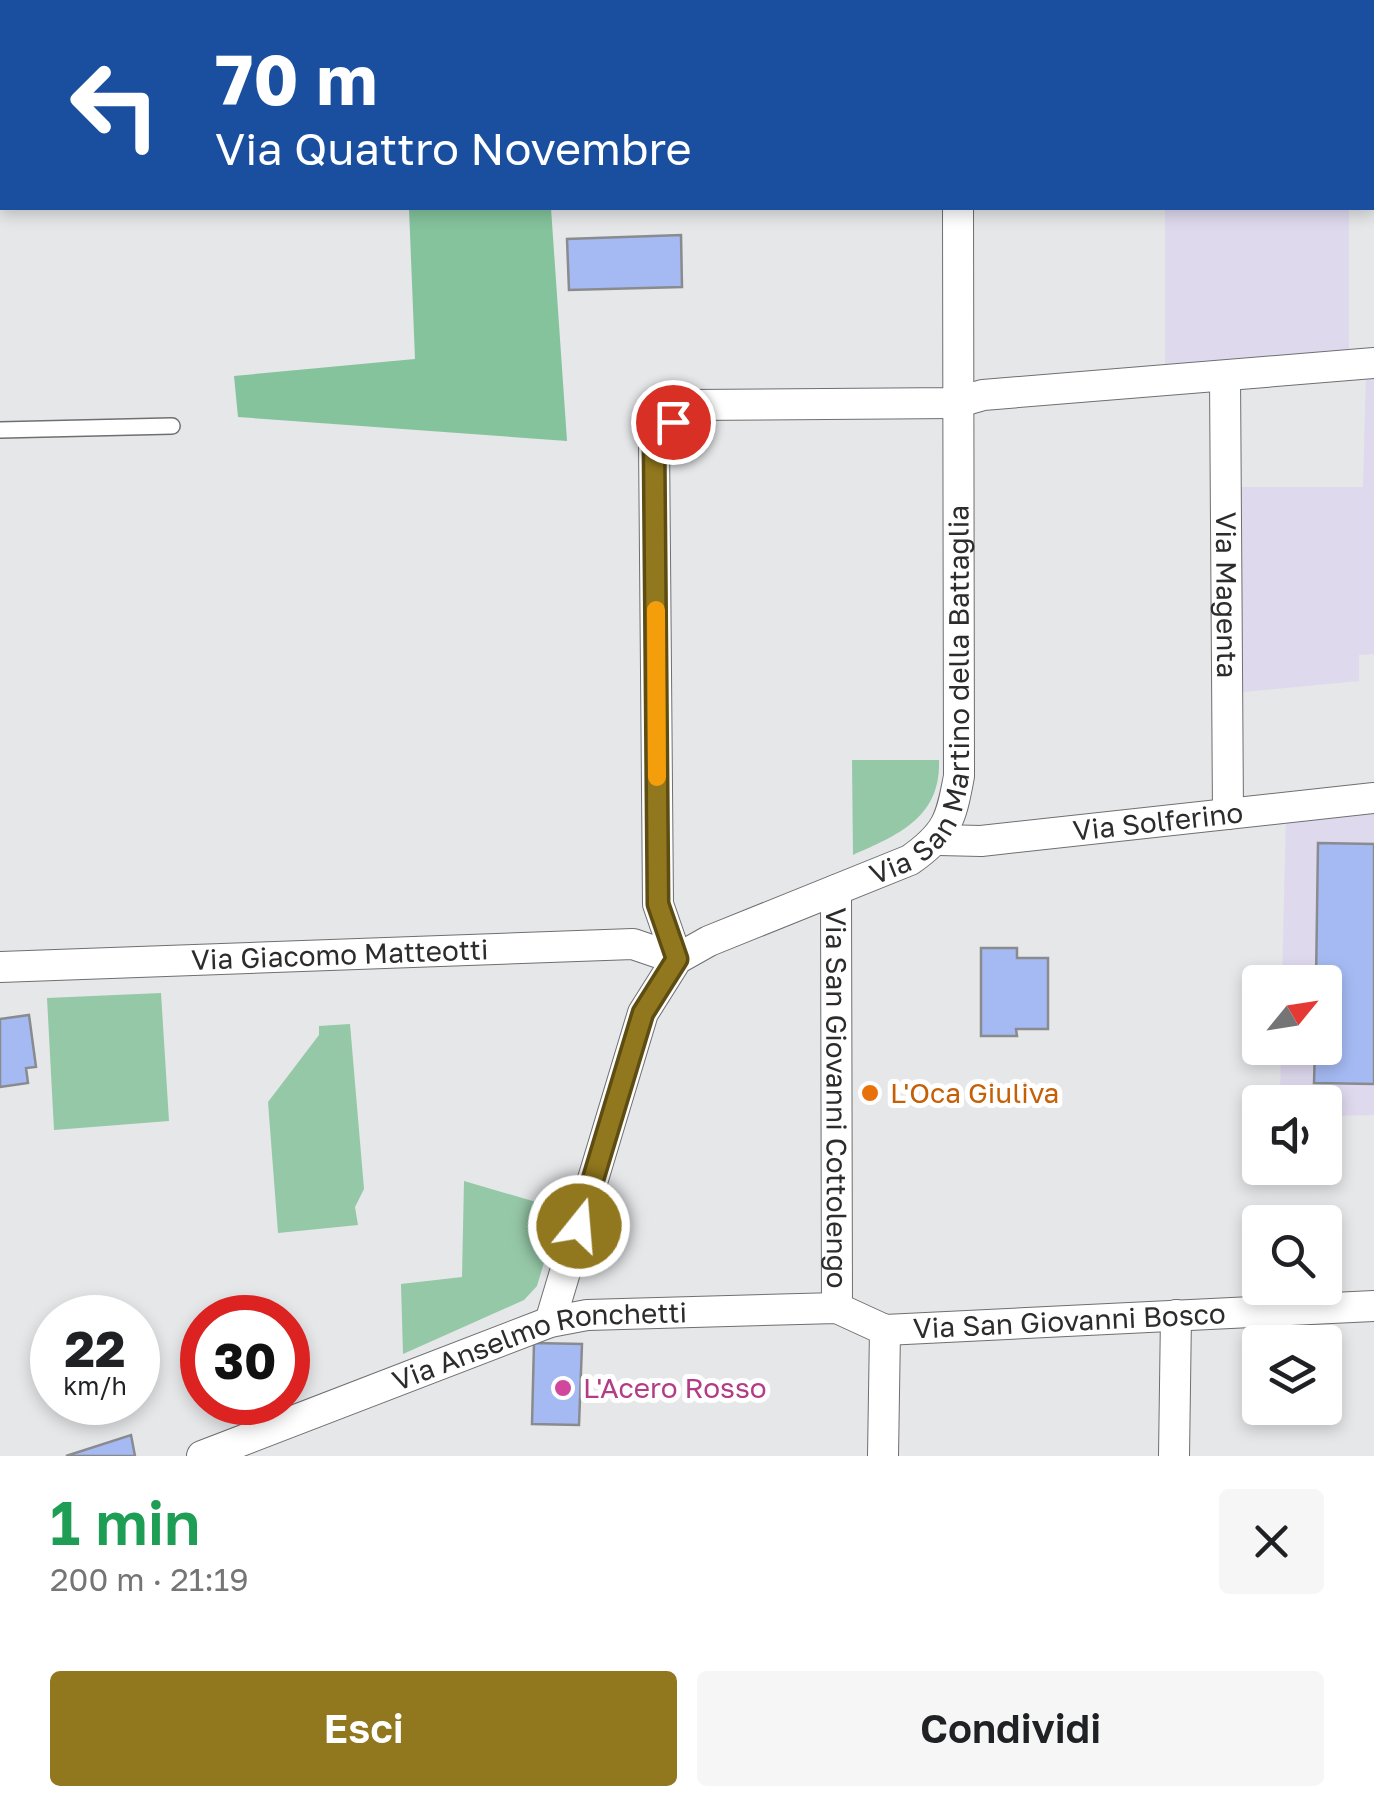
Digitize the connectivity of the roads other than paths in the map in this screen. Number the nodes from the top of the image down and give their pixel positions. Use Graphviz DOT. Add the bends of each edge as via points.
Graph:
graph roads {
  1 [pos="958,210"];
  2 [pos="1374,363"];
  3 [pos="1226,377"];
  4 [pos="955,402"];
  5 [pos="172,426"];
  6 [pos="0,430"];
  7 [pos="1374,798"];
  8 [pos="1228,814"];
  9 [pos="939,840"];
  10 [pos="836,890"];
  11 [pos="677,959"];
  12 [pos="0,967"];
  13 [pos="1374,1306"];
  14 [pos="837,1308"];
  15 [pos="1176,1314"];
  16 [pos="550,1322"];
  17 [pos="885,1330"];
  18 [pos="202,1456"];
  19 [pos="883,1456"];
  20 [pos="1174,1456"];
  1 -- 4 [label="street, Via San Martino della Battaglia"];
  2 -- 3 [label="street"];
  3 -- 4 [label="street"];
  3 -- 8 [label="street, Via Magenta"];
  4 -- 9 [label="street, Via San Martino della Battaglia" via="959,776 953,812"];
  4 -- 11 [label="street" via="692,406 654,440 658,904"];
  5 -- 6 [label="lane"];
  7 -- 8 [label="street, Via Solferino"];
  8 -- 9 [label="street, Via Solferino"];
  9 -- 10 [label="street, Via San Martino della Battaglia" via="910,860"];
  10 -- 11 [label="street, Via San Martino della Battaglia"];
  10 -- 14 [label="street, Via San Giovanni Cottolengo"];
  11 -- 12 [label="street, Via Giacomo Matteotti" via="633,944"];
  11 -- 16 [label="street, Via San Martino della Battaglia" via="643,1013"];
  13 -- 15 [label="street, Via San Giovanni Bosco"];
  14 -- 16 [label="street, Via Anselmo Ronchetti" via="604,1314"];
  14 -- 17 [label="street, Via Anselmo Ronchetti"];
  15 -- 17 [label="street, Via San Giovanni Bosco"];
  15 -- 20 [label="street"];
  16 -- 18 [label="street, Via Anselmo Ronchetti"];
  17 -- 19 [label="street"];
}
